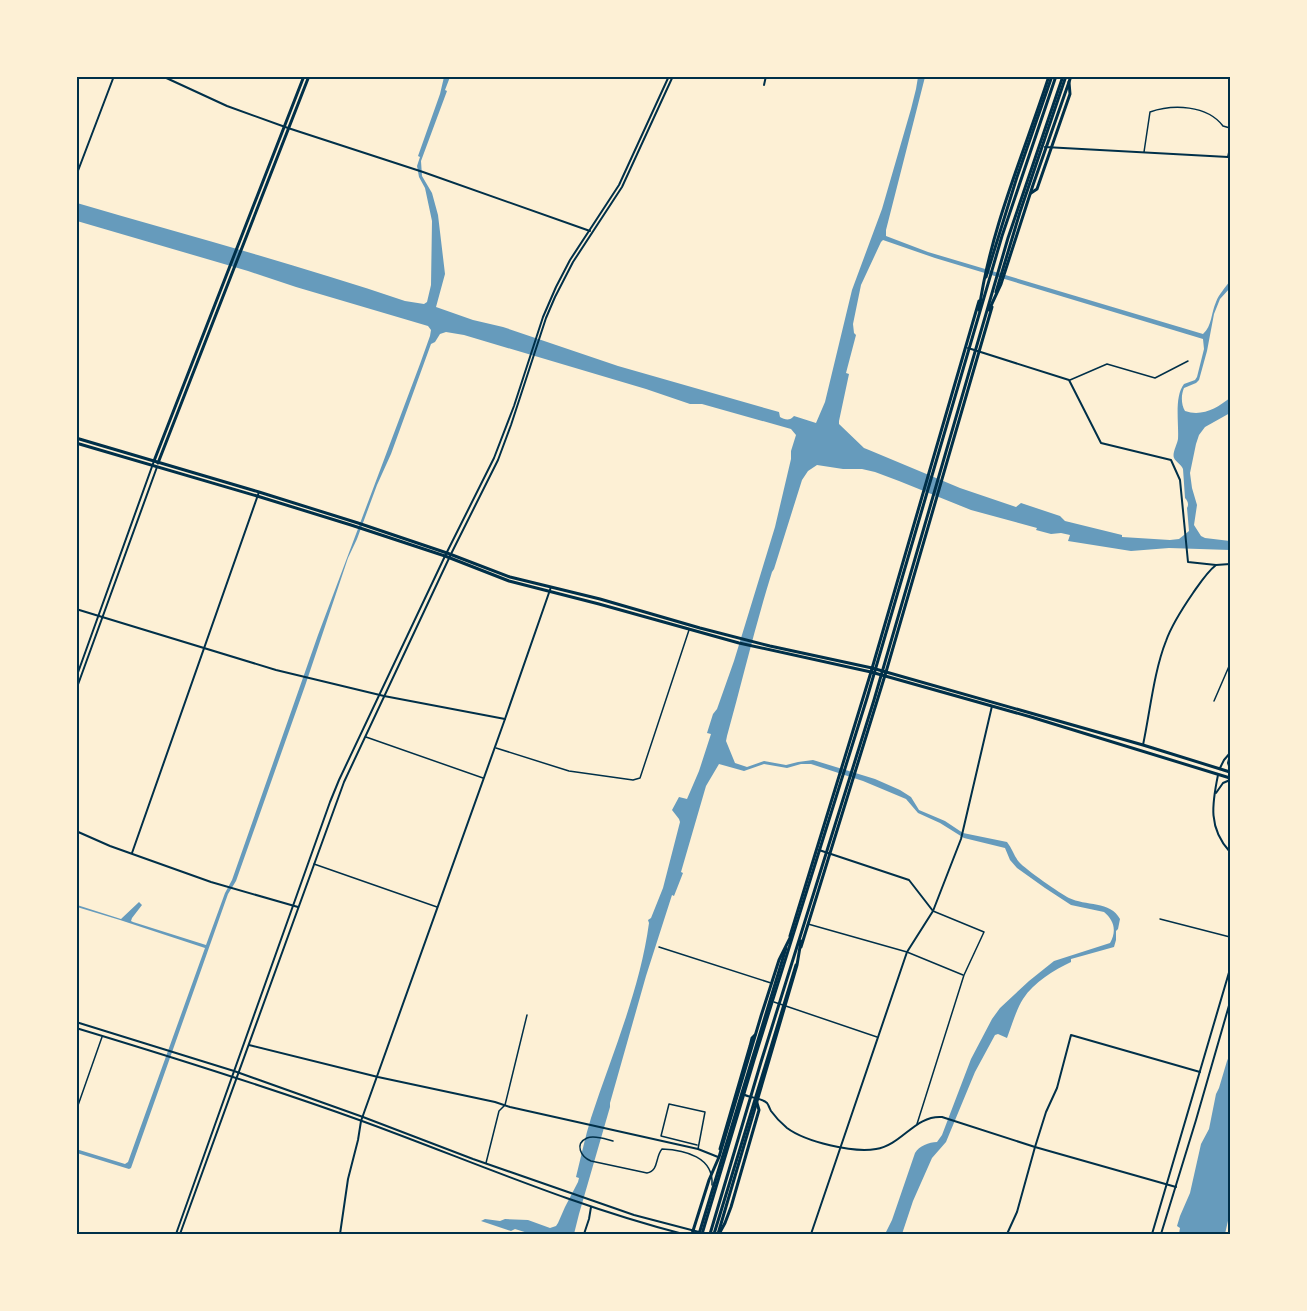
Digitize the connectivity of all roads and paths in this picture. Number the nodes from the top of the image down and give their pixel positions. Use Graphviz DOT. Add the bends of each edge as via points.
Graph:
graph roads {
  1 [pos="114,76"];
  2 [pos="162,76"];
  3 [pos="307,76"];
  4 [pos="671,76"];
  5 [pos="766,76"];
  6 [pos="1052,76"];
  7 [pos="1064,76"];
  8 [pos="1071,76"];
  9 [pos="1069,82"];
  10 [pos="764,85"];
  11 [pos="286,128"];
  12 [pos="1230,128"];
  13 [pos="1028,145"];
  14 [pos="1042,147"];
  15 [pos="1051,147"];
  16 [pos="1230,148"];
  17 [pos="1144,152"];
  18 [pos="76,176"];
  19 [pos="1025,198"];
  20 [pos="591,231"];
  21 [pos="977,321"];
  22 [pos="984,323"];
  23 [pos="966,347"];
  24 [pos="979,351"];
  25 [pos="1188,361"];
  26 [pos="1069,380"];
  27 [pos="76,441"];
  28 [pos="155,464"];
  29 [pos="258,494"];
  30 [pos="448,555"];
  31 [pos="1230,564"];
  32 [pos="1216,565"];
  33 [pos="550,589"];
  34 [pos="76,609"];
  35 [pos="101,617"];
  36 [pos="690,627"];
  37 [pos="754,644"];
  38 [pos="204,648"];
  39 [pos="1230,664"];
  40 [pos="871,670"];
  41 [pos="886,672"];
  42 [pos="884,677"];
  43 [pos="76,678"];
  44 [pos="76,690"];
  45 [pos="379,694"];
  46 [pos="384,696"];
  47 [pos="1214,701"];
  48 [pos="994,702"];
  49 [pos="992,706"];
  50 [pos="506,719"];
  51 [pos="364,737"];
  52 [pos="1143,745"];
  53 [pos="495,748"];
  54 [pos="1230,753"];
  55 [pos="1220,768"];
  56 [pos="1230,770"];
  57 [pos="1218,775"];
  58 [pos="484,778"];
  59 [pos="1230,779"];
  60 [pos="1214,798"];
  61 [pos="76,831"];
  62 [pos="816,849"];
  63 [pos="1230,852"];
  64 [pos="132,853"];
  65 [pos="830,854"];
  66 [pos="313,864"];
  67 [pos="293,906"];
  68 [pos="298,907"];
  69 [pos="438,907"];
  70 [pos="933,912"];
  71 [pos="1160,919"];
  72 [pos="796,923"];
  73 [pos="808,924"];
  74 [pos="803,927"];
  75 [pos="1230,937"];
  76 [pos="659,948"];
  77 [pos="907,952"];
  78 [pos="1230,969"];
  79 [pos="964,975"];
  80 [pos="775,985"];
  81 [pos="770,1001"];
  82 [pos="1230,1002"];
  83 [pos="783,1005"];
  84 [pos="527,1015"];
  85 [pos="76,1022"];
  86 [pos="76,1028"];
  87 [pos="761,1030"];
  88 [pos="102,1036"];
  89 [pos="878,1037"];
  90 [pos="249,1044"];
  91 [pos="234,1071"];
  92 [pos="1200,1072"];
  93 [pos="238,1073"];
  94 [pos="378,1077"];
  95 [pos="232,1078"];
  96 [pos="236,1079"];
  97 [pos="742,1095"];
  98 [pos="754,1099"];
  99 [pos="505,1105"];
  100 [pos="76,1111"];
  101 [pos="363,1117"];
  102 [pos="361,1121"];
  103 [pos="916,1125"];
  104 [pos="613,1141"];
  105 [pos="698,1147"];
  106 [pos="841,1147"];
  107 [pos="1035,1147"];
  108 [pos="719,1157"];
  109 [pos="486,1163"];
  110 [pos="484,1169"];
  111 [pos="1167,1184"];
  112 [pos="1176,1187"];
  113 [pos="591,1207"];
  114 [pos="692,1233"];
  115 [pos="178,1234"];
  116 [pos="340,1234"];
  117 [pos="584,1234"];
  118 [pos="683,1234"];
  119 [pos="707,1234"];
  120 [pos="811,1234"];
  121 [pos="1007,1234"];
  122 [pos="1152,1234"];
  123 [pos="1161,1234"];
  1 -- 18 [label="street"];
  2 -- 11 [label="street"];
  3 -- 11 [label="main road"];
  4 -- 20 [label="street" via="619,185"];
  5 -- 10 [label="street"];
  6 -- 13 [label="main road"];
  6 -- 21 [label="main road"];
  6 -- 21 [label="main road" via="1014,175 983,279"];
  7 -- 14 [label="main road"];
  7 -- 22 [label="main road" via="1017,211"];
  8 -- 9 [label="main road"];
  9 -- 15 [label="main road" via="1070,94"];
  9 -- 22 [label="main road" via="1001,284"];
  11 -- 20 [label="street"];
  11 -- 28 [label="main road"];
  12 -- 17 [label="street" via="1196,110 1160,108 1150,112"];
  13 -- 14 [label="street"];
  13 -- 23 [label="main road"];
  14 -- 15 [label="street"];
  14 -- 19 [label="main road"];
  15 -- 17 [label="street"];
  15 -- 19 [label="main road" via="1037,189"];
  16 -- 17 [label="street" via="1228,157"];
  19 -- 24 [label="main road"];
  20 -- 30 [label="street" via="546,318 498,460"];
  21 -- 72 [label="main road" via="867,698"];
  22 -- 74 [label="main road"];
  23 -- 24 [label="street"];
  23 -- 40 [label="main road"];
  24 -- 26 [label="street"];
  24 -- 41 [label="main road"];
  25 -- 26 [label="street" via="1155,378 1107,364"];
  26 -- 32 [label="street" via="1101,443 1171,460 1180,480 1188,562"];
  27 -- 28 [label="main road"];
  28 -- 29 [label="main road"];
  28 -- 35 [label="street"];
  29 -- 30 [label="main road"];
  29 -- 38 [label="street"];
  30 -- 33 [label="main road"];
  30 -- 45 [label="street"];
  30 -- 46 [label="street"];
  31 -- 32 [label="street"];
  32 -- 52 [label="street" via="1184,606 1165,642"];
  33 -- 36 [label="main road"];
  33 -- 50 [label="street"];
  34 -- 35 [label="street"];
  35 -- 38 [label="street"];
  35 -- 43 [label="street"];
  35 -- 44 [label="street"];
  36 -- 37 [label="main road"];
  36 -- 37 [label="main road"];
  36 -- 53 [label="street" via="640,778 569,771"];
  37 -- 40 [label="main road"];
  38 -- 45 [label="street"];
  38 -- 64 [label="street"];
  39 -- 47 [label="street"];
  40 -- 41 [label="main road"];
  40 -- 42 [label="main road"];
  40 -- 62 [label="main road"];
  41 -- 42 [label="main road"];
  41 -- 48 [label="main road"];
  42 -- 49 [label="main road"];
  42 -- 65 [label="main road"];
  45 -- 46 [label="street"];
  45 -- 67 [label="street" via="333,794"];
  46 -- 50 [label="street"];
  46 -- 51 [label="street"];
  48 -- 49 [label="street"];
  48 -- 52 [label="main road"];
  49 -- 57 [label="main road"];
  49 -- 70 [label="street" via="961,839"];
  50 -- 53 [label="street"];
  51 -- 58 [label="street"];
  51 -- 66 [label="street"];
  52 -- 55 [label="main road"];
  53 -- 58 [label="street"];
  54 -- 55 [label="street"];
  54 -- 56 [label="street"];
  55 -- 56 [label="main road"];
  57 -- 59 [label="main road"];
  57 -- 60 [label="street"];
  58 -- 69 [label="street"];
  59 -- 60 [label="street" via="1220,786"];
  60 -- 63 [label="street" via="1214,824"];
  61 -- 64 [label="street"];
  62 -- 65 [label="street"];
  62 -- 72 [label="main road"];
  64 -- 67 [label="street"];
  65 -- 70 [label="street" via="909,880"];
  65 -- 73 [label="main road"];
  66 -- 68 [label="street"];
  66 -- 69 [label="street"];
  67 -- 68 [label="street"];
  67 -- 91 [label="street"];
  68 -- 90 [label="street"];
  69 -- 94 [label="street"];
  70 -- 77 [label="street"];
  70 -- 79 [label="street" via="984,932"];
  71 -- 75 [label="street"];
  72 -- 73 [label="street"];
  72 -- 80 [label="main road"];
  72 -- 108 [label="main road" via="760,1016"];
  72 -- 119 [label="main road"];
  73 -- 77 [label="street"];
  73 -- 83 [label="main road"];
  74 -- 119 [label="main road"];
  74 -- 119 [label="main road" via="796,965 737,1169"];
  76 -- 80 [label="street"];
  77 -- 79 [label="street"];
  77 -- 89 [label="street"];
  78 -- 92 [label="street"];
  79 -- 103 [label="street"];
  80 -- 81 [label="main road"];
  81 -- 83 [label="street"];
  81 -- 87 [label="main road"];
  82 -- 112 [label="street"];
  83 -- 89 [label="street"];
  83 -- 98 [label="main road"];
  84 -- 99 [label="street"];
  85 -- 91 [label="street"];
  86 -- 88 [label="street"];
  87 -- 97 [label="main road"];
  87 -- 108 [label="main road" via="752,1038"];
  88 -- 95 [label="street"];
  88 -- 100 [label="street"];
  89 -- 106 [label="street"];
  90 -- 93 [label="street"];
  90 -- 94 [label="street"];
  91 -- 93 [label="street"];
  91 -- 95 [label="street"];
  92 -- 107 [label="street" via="1071,1035"];
  92 -- 111 [label="street"];
  93 -- 96 [label="street"];
  93 -- 101 [label="street"];
  94 -- 99 [label="street"];
  94 -- 101 [label="street"];
  95 -- 96 [label="street"];
  95 -- 115 [label="street"];
  96 -- 102 [label="street"];
  96 -- 115 [label="street"];
  97 -- 98 [label="street"];
  97 -- 119 [label="main road"];
  98 -- 106 [label="street" via="767,1103 780,1122 799,1136"];
  98 -- 119 [label="main road"];
  98 -- 119 [label="main road" via="759,1110 731,1207 725,1222"];
  99 -- 105 [label="street"];
  99 -- 109 [label="street" via="499,1111"];
  101 -- 102 [label="street"];
  101 -- 109 [label="street"];
  102 -- 110 [label="street"];
  102 -- 116 [label="street"];
  103 -- 106 [label="street" via="885,1147"];
  103 -- 107 [label="street" via="930,1118 942,1118"];
  104 -- 119 [label="street" via="587,1138 580,1150 586,1159 650,1173 665,1149 698,1157 707,1165 712,1186"];
  105 -- 105 [label="street" via="705,1112 669,1104 661,1136"];
  105 -- 108 [label="street"];
  106 -- 120 [label="street"];
  107 -- 111 [label="street"];
  107 -- 121 [label="street"];
  108 -- 114 [label="main road"];
  109 -- 110 [label="street"];
  109 -- 114 [label="street"];
  110 -- 113 [label="street"];
  111 -- 112 [label="street"];
  111 -- 122 [label="street"];
  112 -- 123 [label="street"];
  113 -- 117 [label="street"];
  113 -- 118 [label="street"];
  114 -- 119 [label="street"];
}
